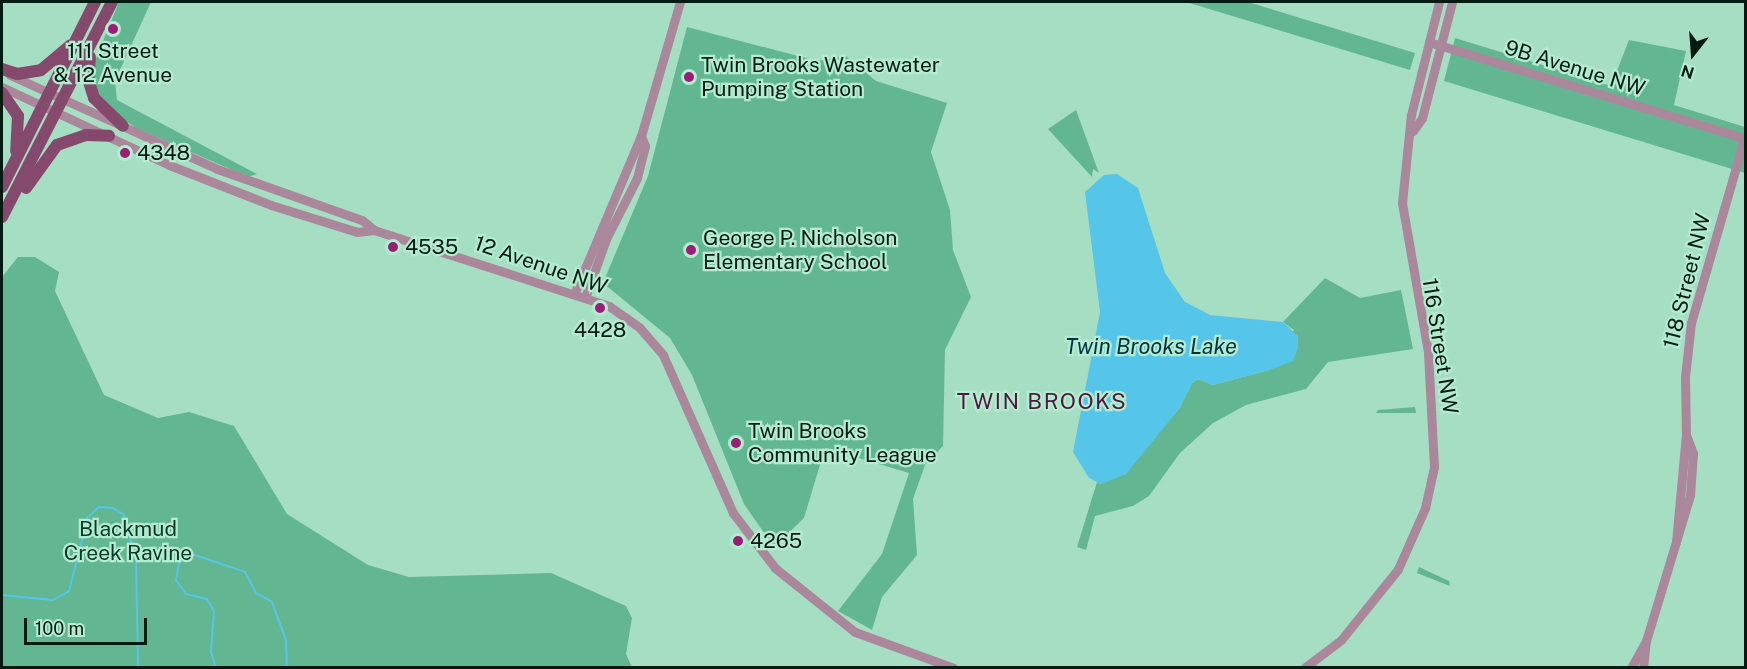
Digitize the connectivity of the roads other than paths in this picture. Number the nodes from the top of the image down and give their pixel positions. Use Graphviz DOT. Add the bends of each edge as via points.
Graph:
graph roads {
  1 [pos="95,2"];
  2 [pos="112,2"];
  3 [pos="680,2"];
  4 [pos="1439,2"];
  5 [pos="1452,2"];
  6 [pos="80,34"];
  7 [pos="95,39"];
  8 [pos="1429,42"];
  9 [pos="1441,45"];
  10 [pos="2,70"];
  11 [pos="2,87"];
  12 [pos="2,93"];
  13 [pos="51,94"];
  14 [pos="65,100"];
  15 [pos="45,107"];
  16 [pos="58,113"];
  17 [pos="123,126"];
  18 [pos="1413,131"];
  19 [pos="109,136"];
  20 [pos="641,136"];
  21 [pos="1745,139"];
  22 [pos="12,168"];
  23 [pos="2,187"];
  24 [pos="2,217"];
  25 [pos="2,223"];
  26 [pos="374,230"];
  27 [pos="575,292"];
  28 [pos="586,295"];
  29 [pos="1646,641"];
  30 [pos="954,668"];
  31 [pos="1304,668"];
  32 [pos="1631,668"];
  33 [pos="1643,668"];
  1 -- 6 [label="main road"];
  2 -- 7 [label="main road"];
  3 -- 20 [label="street"];
  4 -- 8 [label="street, 116 Street NW"];
  5 -- 9 [label="street, 116 Street NW"];
  6 -- 10 [label="main road" via="41,70 17,74"];
  6 -- 13 [label="main road"];
  7 -- 14 [label="main road"];
  7 -- 17 [label="main road" via="89,85 98,104"];
  8 -- 9 [label="street, 9B Avenue NW"];
  8 -- 18 [label="street, 116 Street NW" via="1411,115"];
  9 -- 18 [label="street, 116 Street NW" via="1422,118"];
  9 -- 21 [label="street, 9B Avenue NW"];
  10 -- 13 [label="street, 12 Avenue NW"];
  11 -- 15 [label="street, 12 Avenue NW"];
  12 -- 22 [label="main road" via="20,125"];
  13 -- 14 [label="street, 12 Avenue NW"];
  13 -- 15 [label="main road"];
  14 -- 16 [label="main road"];
  14 -- 17 [label="street, 12 Avenue NW"];
  15 -- 16 [label="street, 12 Avenue NW"];
  15 -- 22 [label="main road"];
  16 -- 19 [label="street, 12 Avenue NW"];
  16 -- 24 [label="main road"];
  17 -- 26 [label="street, 12 Avenue NW" via="241,179 362,220"];
  18 -- 31 [label="street, 116 Street NW" via="1402,219 1428,352 1434,467 1417,530 1391,580 1341,640"];
  19 -- 25 [label="main road" via="86,135 57,145"];
  19 -- 26 [label="street, 12 Avenue NW" via="271,205 357,232"];
  20 -- 27 [label="street"];
  20 -- 28 [label="street" via="645,146 637,178 606,239"];
  21 -- 29 [label="street, 118 Street NW" via="1691,324 1684,377 1686,435 1693,453 1692,479"];
  22 -- 23 [label="main road"];
  26 -- 27 [label="street, 12 Avenue NW"];
  27 -- 28 [label="street, 12 Avenue NW"];
  28 -- 30 [label="street, 12 Avenue NW" via="631,320 663,355 733,513 796,590 873,641"];
  29 -- 32 [label="street, 118 Street NW"];
  29 -- 33 [label="street, 118 Street NW"];
}
